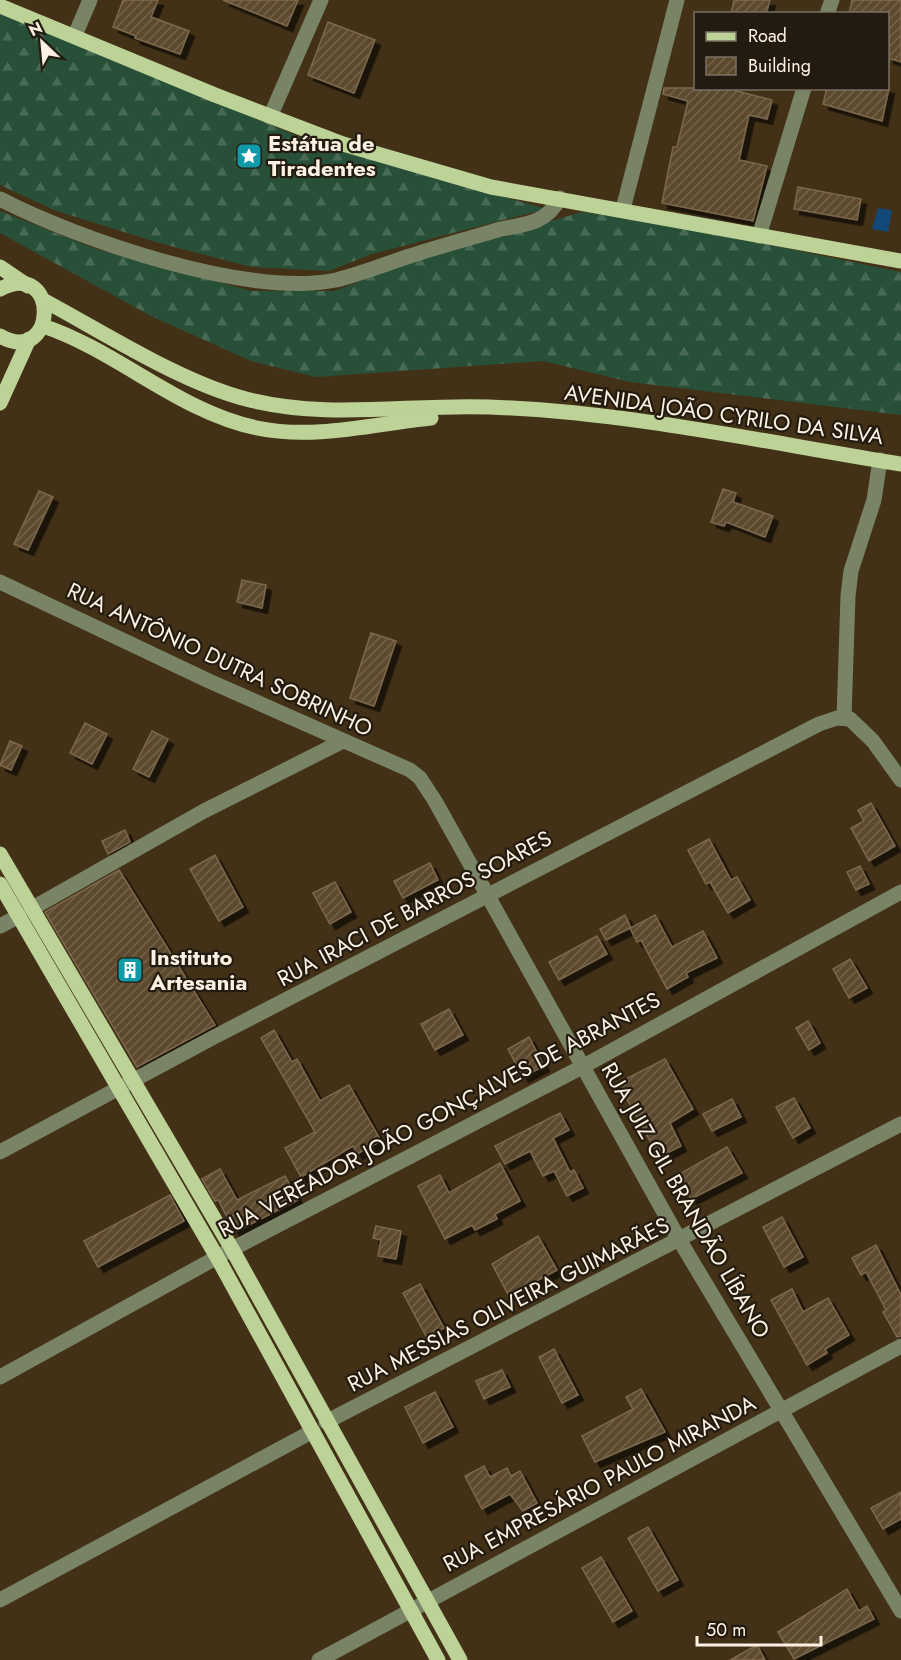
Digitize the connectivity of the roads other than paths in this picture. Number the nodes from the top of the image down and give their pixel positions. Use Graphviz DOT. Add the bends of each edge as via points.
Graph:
graph roads {
  1 [pos="90,0"];
  2 [pos="321,0"];
  3 [pos="676,0"];
  4 [pos="0,6"];
  5 [pos="75,35"];
  6 [pos="803,90"];
  7 [pos="270,117"];
  8 [pos="560,198"];
  9 [pos="0,199"];
  10 [pos="623,209"];
  11 [pos="759,236"];
  12 [pos="901,261"];
  13 [pos="0,267"];
  14 [pos="28,286"];
  15 [pos="0,289"];
  16 [pos="43,300"];
  17 [pos="43,326"];
  18 [pos="0,336"];
  19 [pos="29,339"];
  20 [pos="0,404"];
  21 [pos="505,409"];
  22 [pos="880,460"];
  23 [pos="901,464"];
  24 [pos="0,582"];
  25 [pos="844,717"];
  26 [pos="343,741"];
  27 [pos="420,778"];
  28 [pos="901,780"];
  29 [pos="0,854"];
  30 [pos="0,884"];
  31 [pos="901,892"];
  32 [pos="486,895"];
  33 [pos="25,912"];
  34 [pos="0,926"];
  35 [pos="582,1067"];
  36 [pos="134,1080"];
  37 [pos="120,1087"];
  38 [pos="901,1124"];
  39 [pos="0,1152"];
  40 [pos="680,1240"];
  41 [pos="232,1249"];
  42 [pos="217,1257"];
  43 [pos="901,1346"];
  44 [pos="0,1377"];
  45 [pos="782,1409"];
  46 [pos="326,1422"];
  47 [pos="313,1431"];
  48 [pos="896,1590"];
  49 [pos="0,1600"];
  50 [pos="428,1602"];
  51 [pos="411,1611"];
  52 [pos="901,1611"];
  53 [pos="319,1660"];
  54 [pos="438,1660"];
  55 [pos="460,1660"];
  1 -- 5 [label="street"];
  2 -- 7 [label="street"];
  3 -- 10 [label="street"];
  4 -- 5 [label="main road"];
  5 -- 7 [label="main road"];
  6 -- 11 [label="street"];
  7 -- 8 [label="main road" via="342,144 491,187"];
  8 -- 9 [label="street" via="551,214 527,225 490,232 336,280 297,284 259,281 176,264 76,232"];
  8 -- 10 [label="main road"];
  10 -- 11 [label="main road"];
  11 -- 12 [label="main road"];
  13 -- 14 [label="main road, AVENIDA JOÃO CYRILO DA SILVA"];
  14 -- 15 [label="main road" via="18,284"];
  14 -- 16 [label="main road, AVENIDA JOÃO CYRILO DA SILVA"];
  16 -- 17 [label="main road"];
  16 -- 21 [label="main road, AVENIDA JOÃO CYRILO DA SILVA" via="153,359 246,399 334,411"];
  17 -- 19 [label="main road"];
  17 -- 21 [label="main road, AVENIDA JOÃO CYRILO DA SILVA" via="87,344 217,416 259,429 319,432"];
  18 -- 19 [label="main road" via="10,341"];
  19 -- 20 [label="main road"];
  21 -- 22 [label="main road, AVENIDA JOÃO CYRILO DA SILVA" via="610,416"];
  22 -- 23 [label="main road, AVENIDA JOÃO CYRILO DA SILVA"];
  22 -- 25 [label="street" via="874,500 851,571"];
  24 -- 26 [label="street, RUA ANTÔNIO DUTRA SOBRINHO"];
  25 -- 28 [label="street" via="873,741"];
  25 -- 32 [label="street, RUA IRACI DE BARROS SOARES" via="819,724"];
  26 -- 27 [label="street, RUA ANTÔNIO DUTRA SOBRINHO"];
  26 -- 33 [label="street" via="204,812"];
  27 -- 32 [label="street, RUA JUIZ GIL BRANDÃO LÍBANO"];
  29 -- 33 [label="main road"];
  30 -- 33 [label="main road"];
  31 -- 35 [label="street, RUA VEREADOR JOÃO GONÇALVES DE ABRANTES"];
  32 -- 35 [label="street, RUA JUIZ GIL BRANDÃO LÍBANO"];
  32 -- 36 [label="street, RUA IRACI DE BARROS SOARES"];
  33 -- 34 [label="street"];
  33 -- 36 [label="main road"];
  33 -- 37 [label="main road"];
  35 -- 40 [label="street, RUA JUIZ GIL BRANDÃO LÍBANO"];
  35 -- 41 [label="street, RUA VEREADOR JOÃO GONÇALVES DE ABRANTES"];
  36 -- 37 [label="street, RUA IRACI DE BARROS SOARES"];
  36 -- 41 [label="main road"];
  37 -- 39 [label="street, RUA IRACI DE BARROS SOARES"];
  37 -- 42 [label="main road"];
  38 -- 40 [label="street, RUA MESSIAS OLIVEIRA GUIMARÃES"];
  40 -- 45 [label="street, RUA JUIZ GIL BRANDÃO LÍBANO"];
  40 -- 46 [label="street, RUA MESSIAS OLIVEIRA GUIMARÃES"];
  41 -- 42 [label="street, RUA VEREADOR JOÃO GONÇALVES DE ABRANTES"];
  41 -- 46 [label="main road"];
  42 -- 44 [label="street, RUA VEREADOR JOÃO GONÇALVES DE ABRANTES"];
  42 -- 47 [label="main road"];
  43 -- 45 [label="street, RUA EMPRESÁRIO PAULO MIRANDA"];
  45 -- 48 [label="street, RUA JUIZ GIL BRANDÃO LÍBANO"];
  45 -- 50 [label="street, RUA EMPRESÁRIO PAULO MIRANDA"];
  46 -- 50 [label="main road"];
  47 -- 49 [label="street"];
  47 -- 51 [label="main road"];
  48 -- 52 [label="street, RUA JUIZ GIL BRANDÃO LÍBANO"];
  50 -- 51 [label="street, RUA EMPRESÁRIO PAULO MIRANDA"];
  50 -- 55 [label="main road"];
  51 -- 53 [label="street, RUA EMPRESÁRIO PAULO MIRANDA"];
  51 -- 54 [label="main road"];
}
